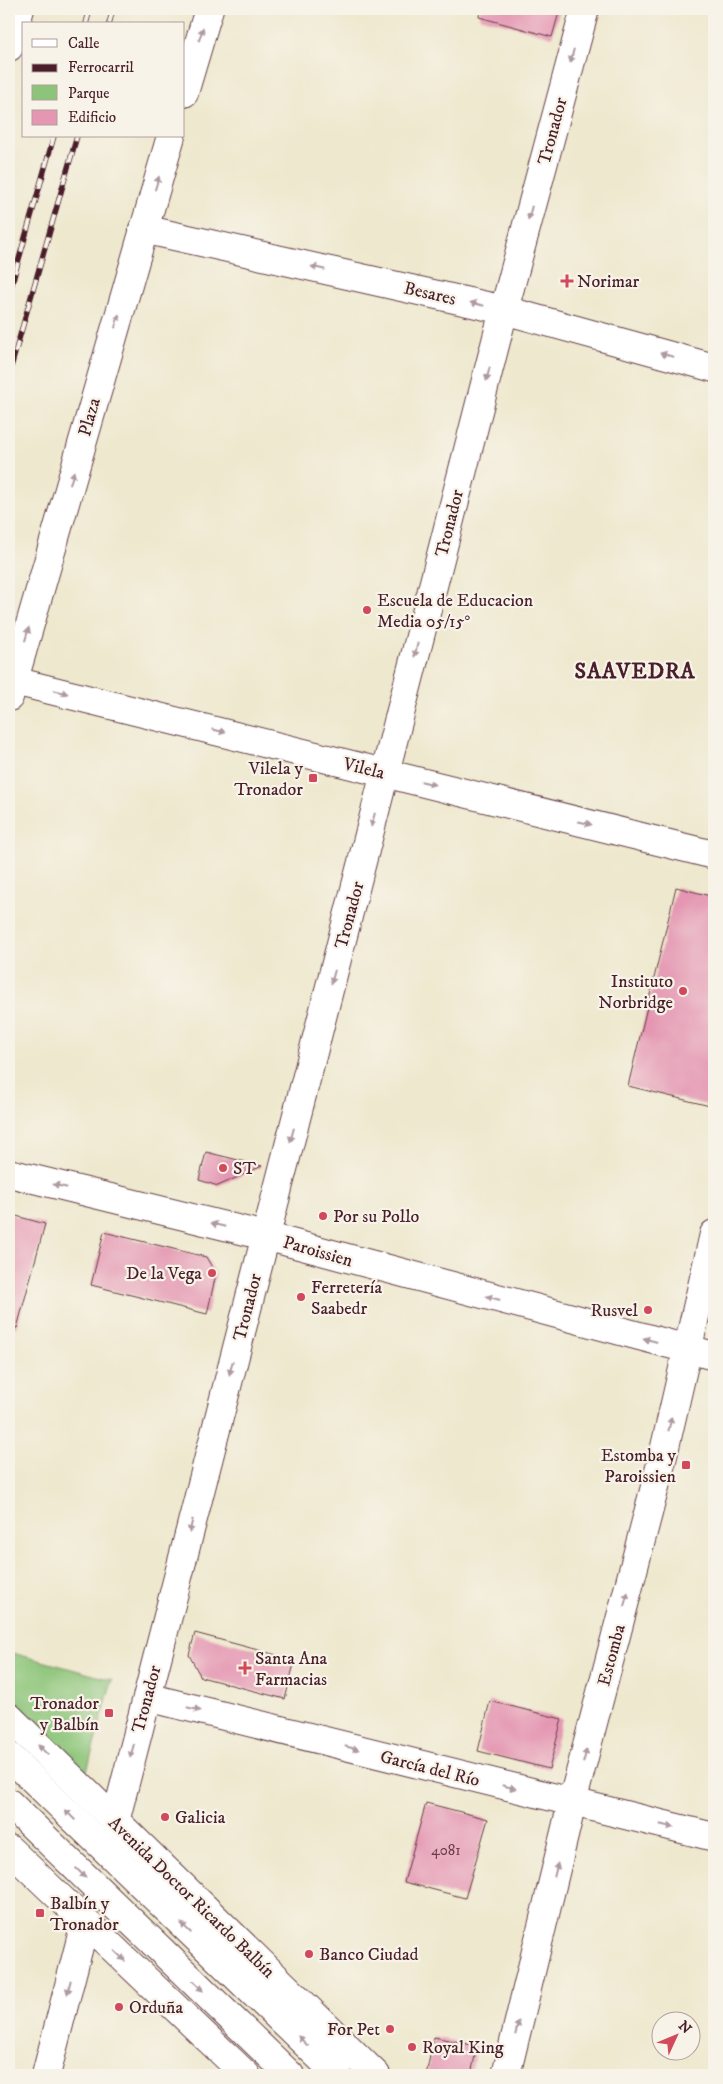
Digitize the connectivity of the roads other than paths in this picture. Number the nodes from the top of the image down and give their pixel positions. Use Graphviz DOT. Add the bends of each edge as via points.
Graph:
graph roads {
  1 [pos="20,9"];
  2 [pos="209,9"];
  3 [pos="585,9"];
  4 [pos="9,46"];
  5 [pos="185,90"];
  6 [pos="170,138"];
  7 [pos="143,229"];
  8 [pos="504,310"];
  9 [pos="714,368"];
  10 [pos="11,689"];
  11 [pos="386,773"];
  12 [pos="714,855"];
  13 [pos="9,1173"];
  14 [pos="714,1234"];
  15 [pos="265,1236"];
  16 [pos="687,1350"];
  17 [pos="714,1356"];
  18 [pos="146,1697"];
  19 [pos="9,1717"];
  20 [pos="9,1756"];
  21 [pos="9,1803"];
  22 [pos="572,1803"];
  23 [pos="114,1822"];
  24 [pos="714,1837"];
  25 [pos="9,1849"];
  26 [pos="85,1923"];
  27 [pos="46,2075"];
  28 [pos="246,2075"];
  29 [pos="290,2075"];
  30 [pos="338,2075"];
  31 [pos="376,2075"];
  32 [pos="506,2075"];
  1 -- 4 [label="street"];
  5 -- 2 [label="street, one-way"];
  3 -- 8 [label="street, Tronador, one-way"];
  7 -- 6 [label="street, Plaza, one-way"];
  8 -- 7 [label="street, Besares, one-way"];
  10 -- 7 [label="street, Plaza, one-way"];
  9 -- 8 [label="street, Besares, one-way"];
  8 -- 11 [label="street, Tronador, one-way"];
  10 -- 11 [label="street, Vilela, one-way"];
  11 -- 12 [label="street, Vilela, one-way"];
  11 -- 15 [label="street, Tronador, one-way"];
  15 -- 13 [label="street, Paroissien, one-way"];
  14 -- 16 [label="street, Estomba"];
  16 -- 15 [label="street, Paroissien, one-way"];
  15 -- 18 [label="street, Tronador, one-way"];
  16 -- 17 [label="street, Paroissien"];
  22 -- 16 [label="street, Estomba, one-way"];
  18 -- 22 [label="street, García del Río, one-way"];
  18 -- 23 [label="street, Tronador, one-way"];
  23 -- 19 [label="street, Avenida Doctor Ricardo Balbín, one-way"];
  30 -- 20 [label="street, one-way"];
  21 -- 29 [label="street, one-way"];
  22 -- 24 [label="street, García del Río, one-way"];
  32 -- 22 [label="street, Estomba, one-way"];
  23 -- 31 [label="street, Avenida Doctor Ricardo Balbín"];
  25 -- 26 [label="street"];
  26 -- 27 [label="street, one-way"];
  26 -- 28 [label="street, one-way"];
}
